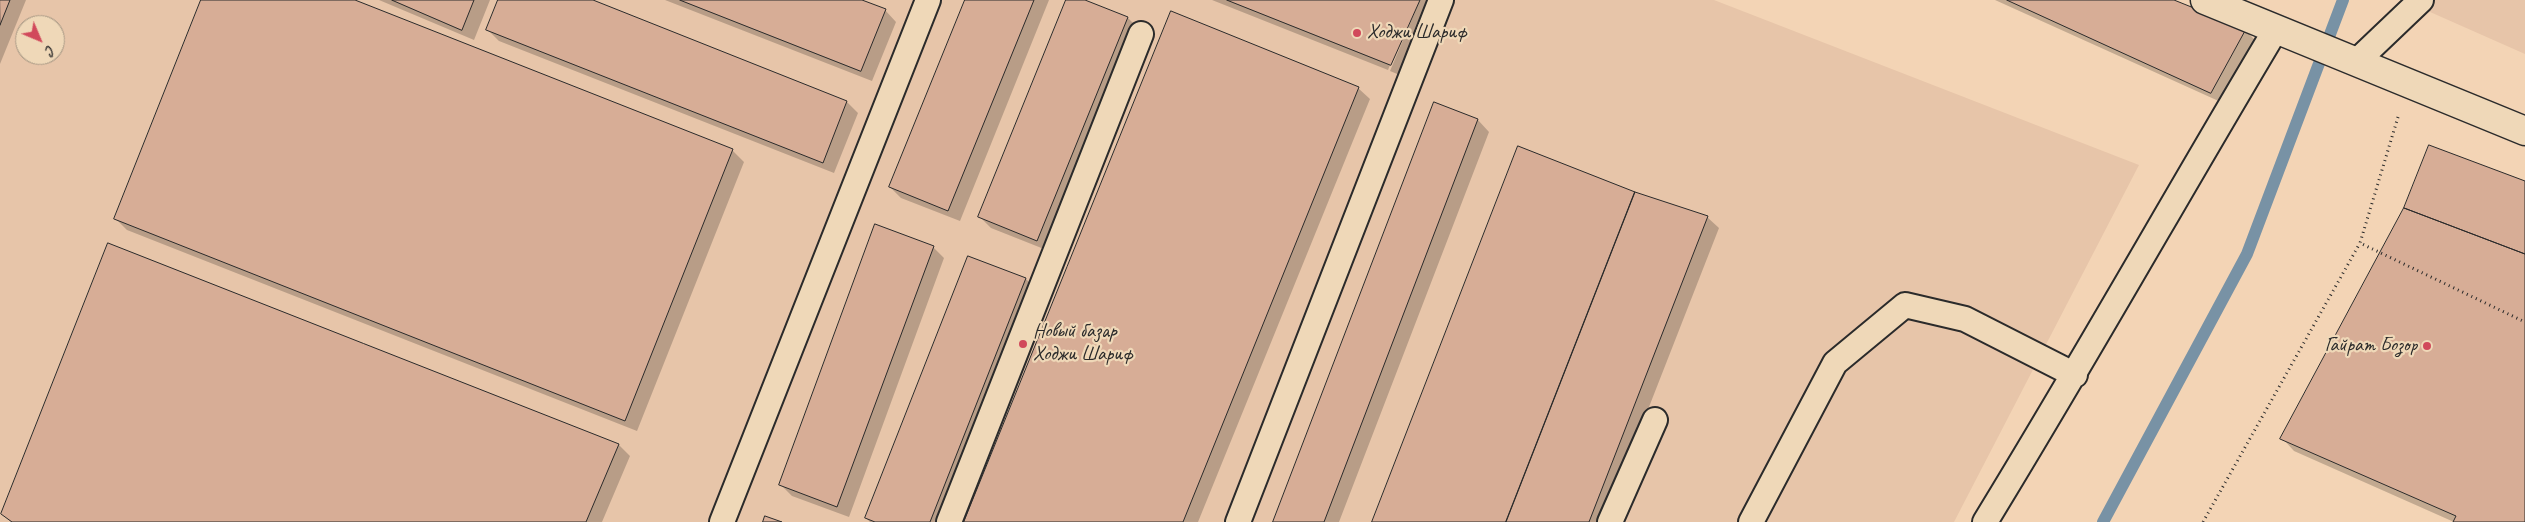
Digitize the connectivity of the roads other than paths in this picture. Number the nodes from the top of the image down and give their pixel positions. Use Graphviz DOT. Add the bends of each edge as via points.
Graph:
graph roads {
  1 [pos="928,0"];
  2 [pos="1441,0"];
  3 [pos="2205,0"];
  4 [pos="2421,0"];
  5 [pos="2276,29"];
  6 [pos="1141,34"];
  7 [pos="2356,62"];
  8 [pos="2525,130"];
  9 [pos="2075,375"];
  10 [pos="1655,420"];
  11 [pos="722,522"];
  12 [pos="949,522"];
  13 [pos="1238,522"];
  14 [pos="1610,522"];
  15 [pos="1751,522"];
  16 [pos="1985,522"];
  1 -- 11 [label="lane"];
  2 -- 13 [label="lane"];
  3 -- 5 [label="main road"];
  4 -- 7 [label="lane"];
  5 -- 7 [label="main road"];
  5 -- 9 [label="lane"];
  6 -- 12 [label="lane"];
  7 -- 8 [label="main road"];
  9 -- 15 [label="lane" via="1965,319 1905,305 1835,363"];
  9 -- 16 [label="lane"];
  10 -- 14 [label="lane"];
}
